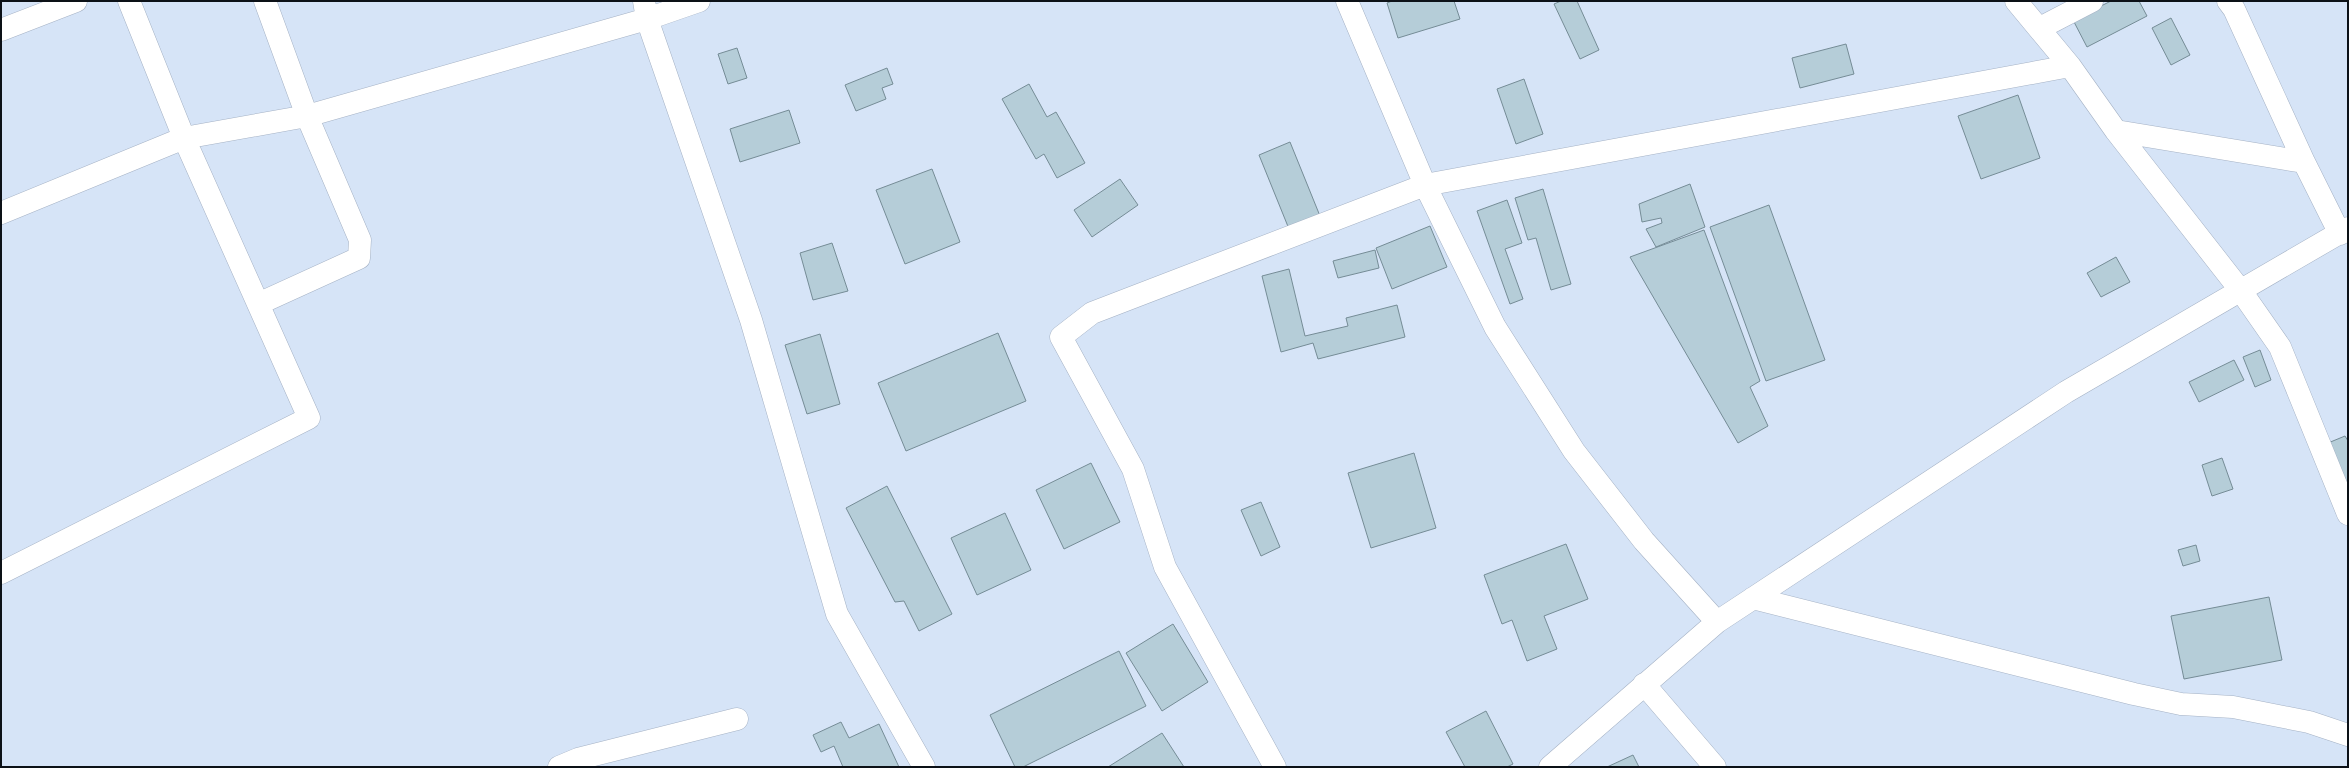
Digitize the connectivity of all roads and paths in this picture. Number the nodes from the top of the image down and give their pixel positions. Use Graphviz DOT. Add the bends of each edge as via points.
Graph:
graph roads {
  1 [pos="76,1"];
  2 [pos="129,1"];
  3 [pos="265,1"];
  4 [pos="698,1"];
  5 [pos="1347,1"];
  6 [pos="2016,1"];
  7 [pos="2092,1"];
  8 [pos="2228,1"];
  9 [pos="646,10"];
  10 [pos="2040,28"];
  11 [pos="1,30"];
  12 [pos="2070,66"];
  13 [pos="307,116"];
  14 [pos="2116,131"];
  15 [pos="184,138"];
  16 [pos="2304,162"];
  17 [pos="1425,185"];
  18 [pos="1,213"];
  19 [pos="2344,231"];
  20 [pos="2241,291"];
  21 [pos="258,304"];
  22 [pos="2348,514"];
  23 [pos="1,573"];
  24 [pos="1753,598"];
  25 [pos="1717,622"];
  26 [pos="1644,684"];
  27 [pos="737,719"];
  28 [pos="2348,735"];
  29 [pos="559,767"];
  30 [pos="924,767"];
  31 [pos="1275,767"];
  32 [pos="1550,767"];
  33 [pos="1715,767"];
  1 -- 11 [label="street"];
  2 -- 15 [label="street"];
  3 -- 13 [label="street"];
  4 -- 9 [label="street"];
  5 -- 17 [label="street"];
  6 -- 10 [label="street"];
  7 -- 10 [label="street"];
  8 -- 16 [label="street" via="2234,9"];
  9 -- 13 [label="street"];
  9 -- 30 [label="street" via="751,320 838,614"];
  10 -- 12 [label="street"];
  12 -- 14 [label="street"];
  12 -- 17 [label="street"];
  13 -- 15 [label="street"];
  13 -- 21 [label="street" via="360,240 359,258"];
  14 -- 16 [label="street"];
  14 -- 20 [label="street"];
  15 -- 18 [label="street"];
  15 -- 21 [label="street"];
  16 -- 19 [label="street"];
  17 -- 25 [label="street" via="1495,327 1574,451 1644,541"];
  17 -- 31 [label="street" via="1092,313 1061,337 1133,469 1165,567"];
  19 -- 20 [label="street"];
  20 -- 22 [label="street" via="2280,347"];
  20 -- 24 [label="street" via="2066,392"];
  21 -- 23 [label="street" via="309,418"];
  24 -- 25 [label="street"];
  24 -- 28 [label="street" via="2134,694 2180,704 2233,708 2301,720"];
  25 -- 26 [label="street"];
  26 -- 32 [label="street"];
  26 -- 33 [label="street"];
  27 -- 29 [label="street" via="578,759"];
}
